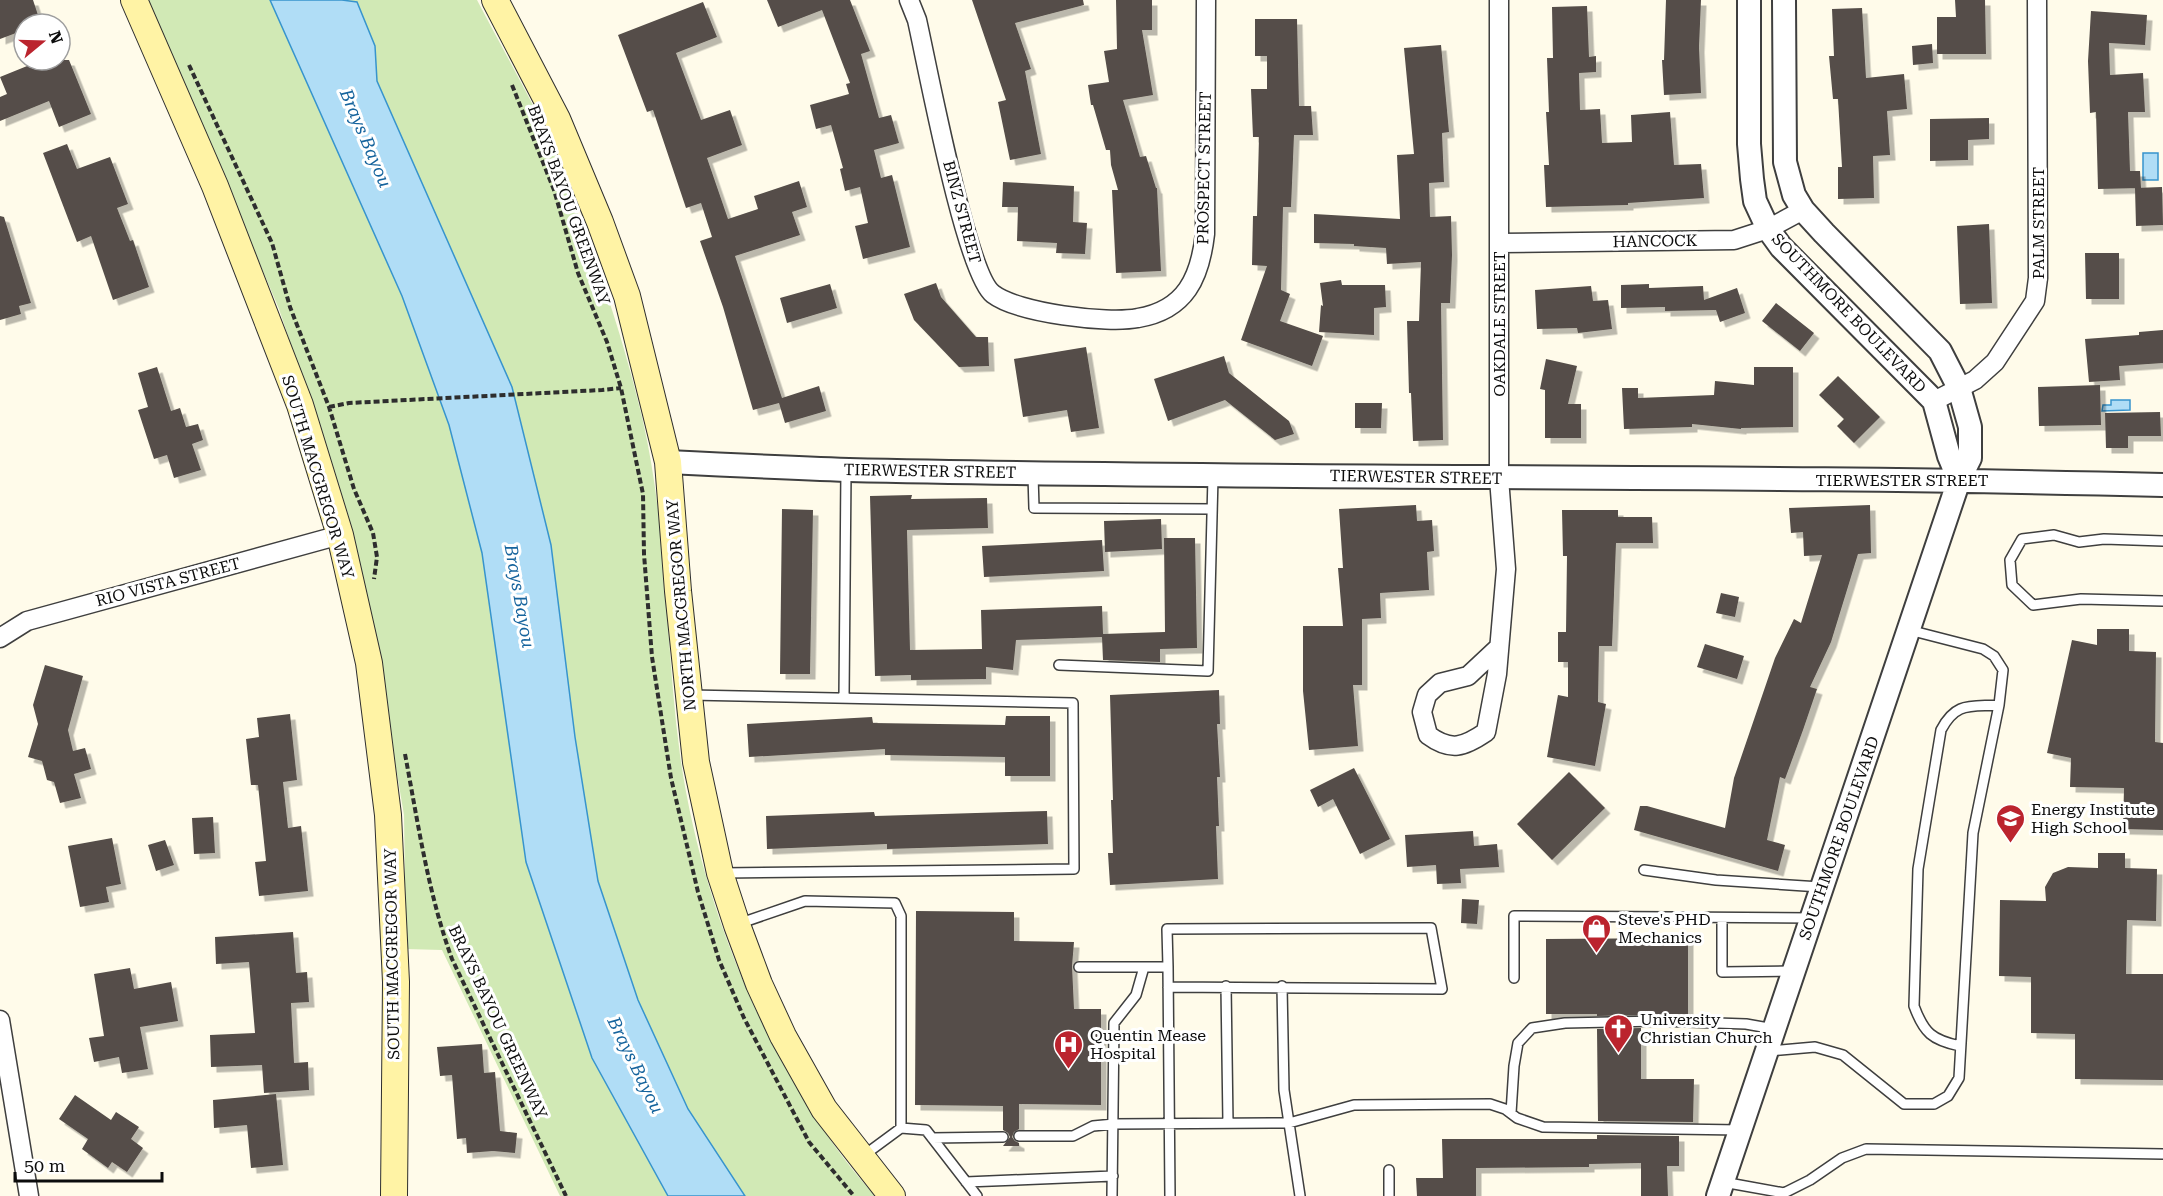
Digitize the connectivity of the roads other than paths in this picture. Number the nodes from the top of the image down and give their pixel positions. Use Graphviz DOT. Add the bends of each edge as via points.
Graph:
graph roads {
  1 [pos="134,0"];
  2 [pos="495,0"];
  3 [pos="909,0"];
  4 [pos="1206,0"];
  5 [pos="1499,0"];
  6 [pos="1749,0"];
  7 [pos="1784,0"];
  8 [pos="2037,0"];
  9 [pos="1803,210"];
  10 [pos="1768,229"];
  11 [pos="1500,243"];
  12 [pos="1119,320"];
  13 [pos="1959,388"];
  14 [pos="1934,401"];
  15 [pos="668,462"];
  16 [pos="846,470"];
  17 [pos="1033,472"];
  18 [pos="1213,474"];
  19 [pos="1499,478"];
  20 [pos="1959,480"];
  21 [pos="2163,485"];
  22 [pos="1212,509"];
  23 [pos="340,535"];
  24 [pos="2163,541"];
  25 [pos="2163,601"];
  26 [pos="1909,630"];
  27 [pos="0,638"];
  28 [pos="1499,647"];
  29 [pos="1059,665"];
  30 [pos="689,695"];
  31 [pos="844,697"];
  32 [pos="1999,705"];
  33 [pos="1644,870"];
  34 [pos="720,873"];
  35 [pos="1822,887"];
  36 [pos="1722,918"];
  37 [pos="1812,918"];
  38 [pos="737,925"];
  39 [pos="1079,967"];
  40 [pos="1144,967"];
  41 [pos="1168,967"];
  42 [pos="1794,971"];
  43 [pos="1514,978"];
  44 [pos="1226,986"];
  45 [pos="1282,986"];
  46 [pos="1168,987"];
  47 [pos="0,1020"];
  48 [pos="1775,1029"];
  49 [pos="1960,1046"];
  50 [pos="1767,1051"];
  51 [pos="6,1095"];
  52 [pos="1511,1113"];
  53 [pos="1228,1123"];
  54 [pos="1289,1123"];
  55 [pos="1114,1124"];
  56 [pos="1169,1124"];
  57 [pos="901,1128"];
  58 [pos="1740,1130"];
  59 [pos="1019,1136"];
  60 [pos="1003,1137"];
  61 [pos="932,1138"];
  62 [pos="2163,1154"];
  63 [pos="861,1158"];
  64 [pos="1389,1170"];
  65 [pos="1113,1176"];
  66 [pos="966,1182"];
  67 [pos="1720,1189"];
  68 [pos="1788,1195"];
  69 [pos="29,1196"];
  70 [pos="394,1196"];
  71 [pos="892,1196"];
  72 [pos="977,1196"];
  73 [pos="1112,1196"];
  74 [pos="1170,1196"];
  75 [pos="1300,1196"];
  76 [pos="1389,1196"];
  1 -- 23 [label="main road, SOUTH MACGREGOR WAY" via="215,186 300,405"];
  2 -- 15 [label="main road, NORTH MACGREGOR WAY" via="557,119 600,222 627,296"];
  3 -- 12 [label="street, BINZ STREET" via="917,20 964,230 979,274 991,293 1041,313"];
  4 -- 12 [label="street, PROSPECT STREET" via="1202,256 1187,293 1150,316"];
  5 -- 11 [label="street, OAKDALE STREET"];
  6 -- 10 [label="street, SOUTHMORE BOULEVARD" via="1749,144 1755,201"];
  7 -- 9 [label="street, SOUTHMORE BOULEVARD" via="1785,162 1794,195"];
  8 -- 13 [label="street, PALM STREET" via="2035,301 1995,362"];
  9 -- 10 [label="street, HANCOCK"];
  9 -- 13 [label="street, SOUTHMORE BOULEVARD" via="1940,351"];
  10 -- 11 [label="street, HANCOCK" via="1734,240"];
  10 -- 14 [label="street, SOUTHMORE BOULEVARD" via="1781,247"];
  11 -- 19 [label="street, OAKDALE STREET"];
  13 -- 14 [label="street, PALM STREET"];
  13 -- 20 [label="street, SOUTHMORE BOULEVARD" via="1970,427 1970,458"];
  14 -- 20 [label="street, SOUTHMORE BOULEVARD"];
  15 -- 16 [label="street, TIERWESTER STREET"];
  15 -- 30 [label="main road, NORTH MACGREGOR WAY"];
  16 -- 17 [label="street, TIERWESTER STREET"];
  16 -- 31 [label="lane"];
  17 -- 18 [label="street, TIERWESTER STREET"];
  17 -- 22 [label="lane" via="1034,508"];
  18 -- 19 [label="street, TIERWESTER STREET"];
  18 -- 22 [label="lane"];
  19 -- 20 [label="street, TIERWESTER STREET"];
  19 -- 28 [label="street, OAKDALE STREET" via="1506,570"];
  20 -- 21 [label="street, TIERWESTER STREET"];
  20 -- 26 [label="street, SOUTHMORE BOULEVARD"];
  22 -- 29 [label="lane" via="1208,671"];
  23 -- 27 [label="street, RIO VISTA STREET" via="27,621"];
  23 -- 70 [label="main road, SOUTH MACGREGOR WAY" via="369,663 388,815 396,982"];
  24 -- 25 [label="lane" via="2079,542 2054,535 2033,537 2022,539 2010,560 2012,585 2032,605 2081,599"];
  26 -- 32 [label="lane" via="1983,649 1994,656 2003,670"];
  26 -- 35 [label="street, SOUTHMORE BOULEVARD"];
  28 -- 28 [label="street, OAKDALE STREET" via="1468,676 1440,683 1427,695 1422,712 1428,735 1441,745 1467,745 1486,732"];
  30 -- 31 [label="lane"];
  30 -- 34 [label="main road, NORTH MACGREGOR WAY" via="696,762"];
  31 -- 34 [label="lane" via="1073,703 1074,870"];
  32 -- 49 [label="lane" via="1973,833"];
  32 -- 49 [label="lane" via="1959,708 1941,730 1918,868 1914,1006 1920,1023 1939,1041"];
  33 -- 35 [label="lane" via="1716,880"];
  34 -- 38 [label="main road, NORTH MACGREGOR WAY"];
  35 -- 37 [label="street, SOUTHMORE BOULEVARD"];
  36 -- 37 [label="lane"];
  36 -- 42 [label="lane" via="1722,972"];
  36 -- 43 [label="lane" via="1514,916"];
  37 -- 42 [label="street, SOUTHMORE BOULEVARD"];
  38 -- 57 [label="lane" via="805,901 896,903 901,916"];
  38 -- 63 [label="main road, NORTH MACGREGOR WAY" via="783,1036 824,1109"];
  39 -- 40 [label="lane"];
  40 -- 41 [label="lane"];
  40 -- 55 [label="lane" via="1136,995 1114,1023"];
  41 -- 45 [label="lane" via="1167,929 1431,928 1442,989"];
  41 -- 46 [label="lane"];
  42 -- 48 [label="street, SOUTHMORE BOULEVARD"];
  44 -- 45 [label="lane"];
  44 -- 46 [label="lane"];
  44 -- 53 [label="lane"];
  45 -- 54 [label="lane" via="1284,1090"];
  46 -- 56 [label="lane"];
  47 -- 51 [label="street"];
  48 -- 50 [label="street, SOUTHMORE BOULEVARD"];
  48 -- 52 [label="lane" via="1746,1024 1658,1021 1565,1023 1532,1028 1518,1043"];
  49 -- 50 [label="lane" via="1959,1078 1948,1096 1934,1104 1904,1104 1843,1055 1815,1047"];
  50 -- 58 [label="street, SOUTHMORE BOULEVARD"];
  51 -- 69 [label="street"];
  52 -- 54 [label="lane" via="1490,1104 1354,1105"];
  52 -- 58 [label="lane" via="1543,1127"];
  53 -- 54 [label="lane"];
  53 -- 56 [label="lane"];
  54 -- 75 [label="lane"];
  55 -- 56 [label="lane"];
  55 -- 59 [label="lane" via="1094,1126 1073,1136"];
  55 -- 65 [label="lane"];
  56 -- 74 [label="lane"];
  57 -- 61 [label="lane" via="926,1130"];
  57 -- 63 [label="lane"];
  58 -- 67 [label="street, SOUTHMORE BOULEVARD"];
  60 -- 61 [label="lane"];
  61 -- 66 [label="lane"];
  62 -- 68 [label="lane" via="1866,1149 1842,1158"];
  63 -- 71 [label="main road, NORTH MACGREGOR WAY"];
  64 -- 76 [label="lane"];
  65 -- 66 [label="lane"];
  65 -- 73 [label="lane"];
  66 -- 72 [label="lane"];
  67 -- 68 [label="lane"];
}
